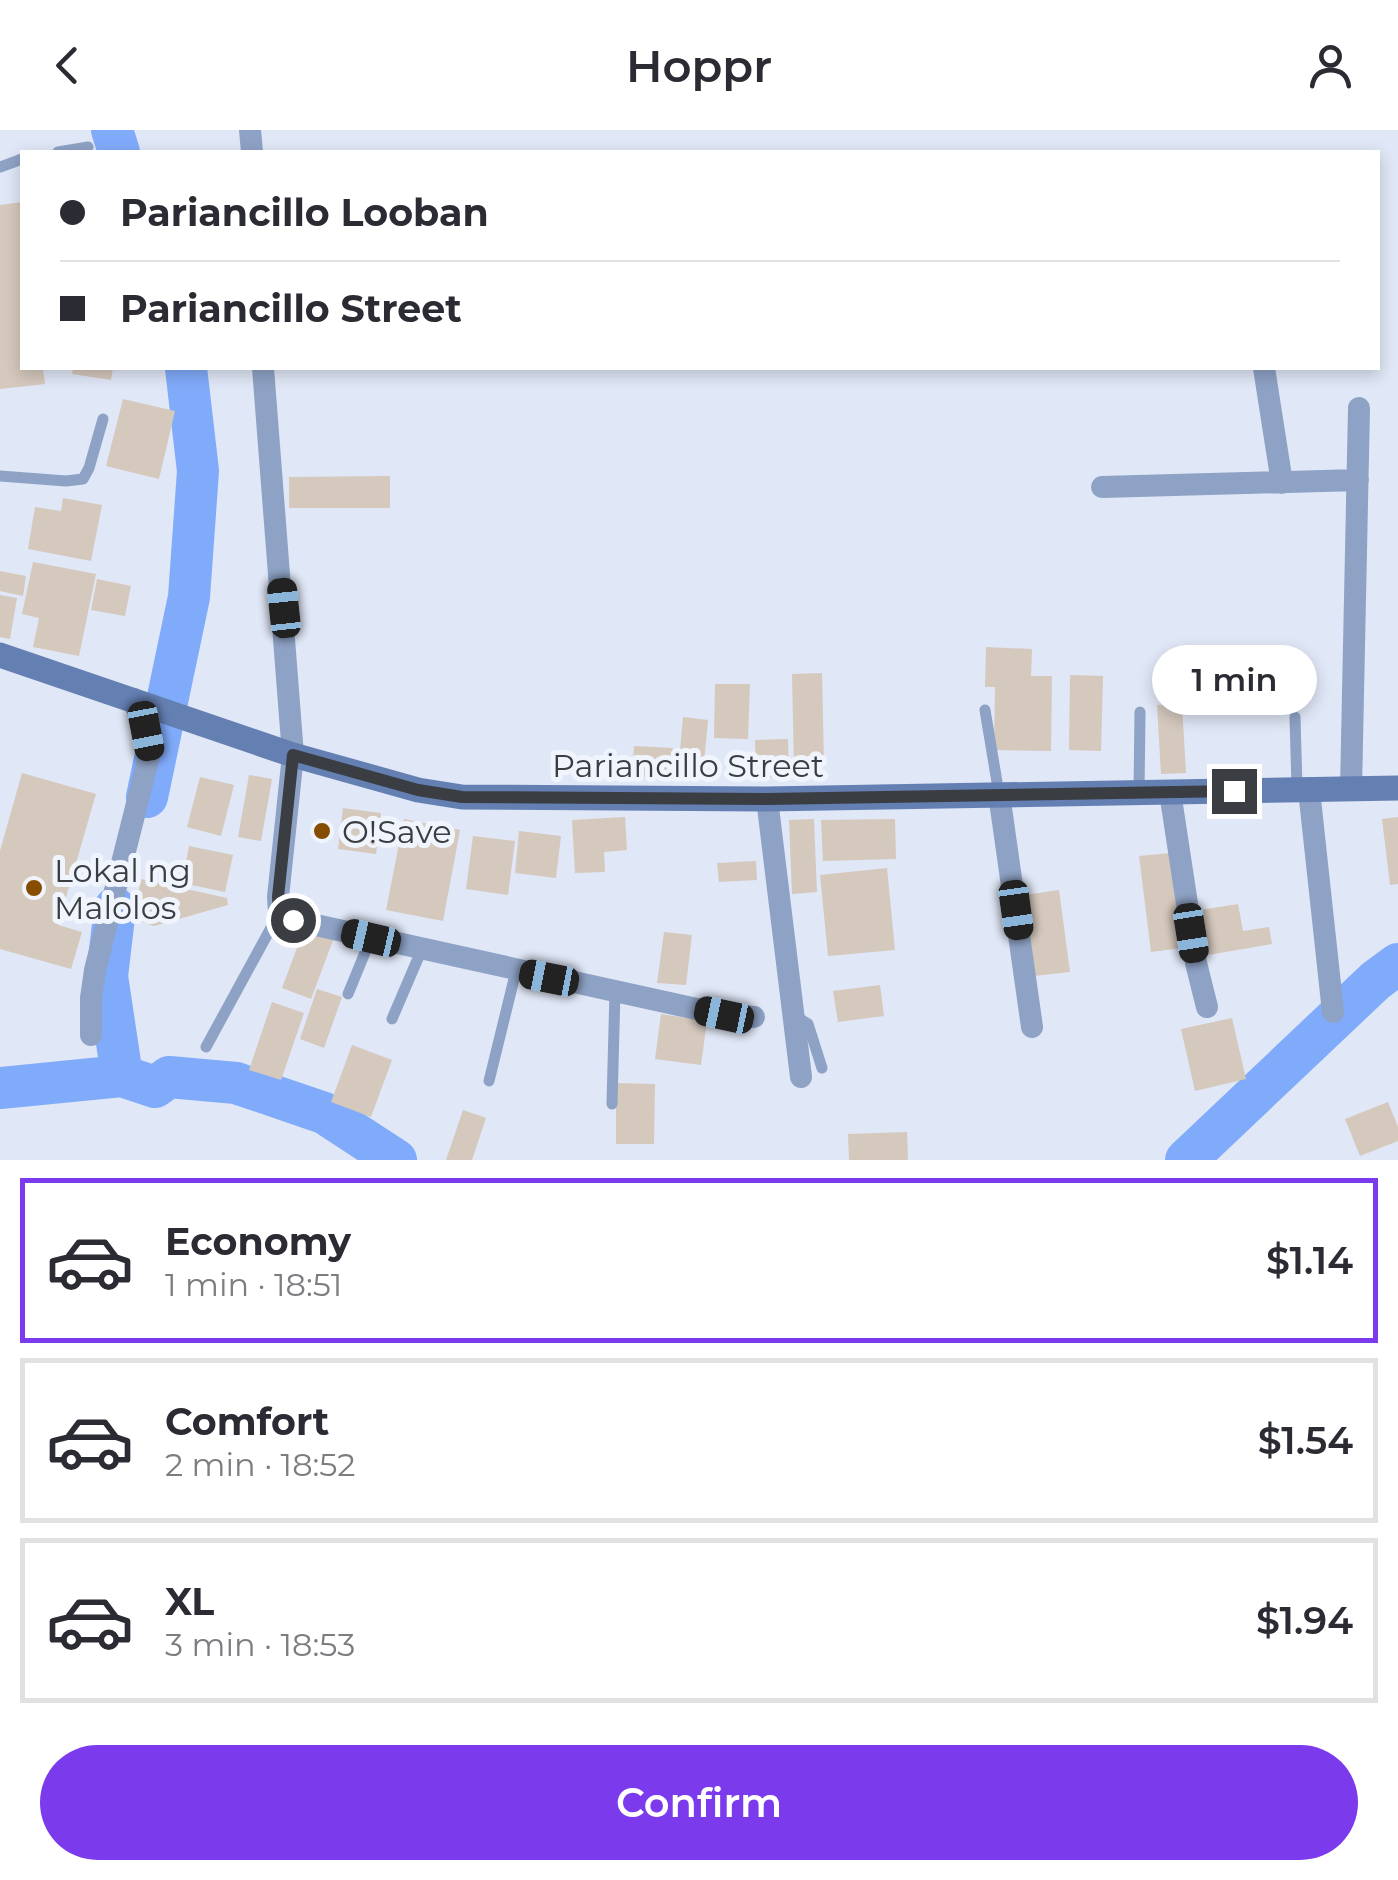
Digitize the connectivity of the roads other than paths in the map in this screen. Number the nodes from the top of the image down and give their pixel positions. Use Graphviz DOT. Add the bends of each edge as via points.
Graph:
graph roads {
  1 [pos="88,147"];
  2 [pos="70,150"];
  3 [pos="263,370"];
  4 [pos="1264,370"];
  5 [pos="1358,408"];
  6 [pos="103,419"];
  7 [pos="0,476"];
  8 [pos="1358,480"];
  9 [pos="1282,483"];
  10 [pos="1102,487"];
  11 [pos="0,656"];
  12 [pos="138,700"];
  13 [pos="985,710"];
  14 [pos="1140,712"];
  15 [pos="1295,718"];
  16 [pos="293,755"];
  17 [pos="1398,788"];
  18 [pos="1351,789"];
  19 [pos="1303,790"];
  20 [pos="1170,792"];
  21 [pos="1139,793"];
  22 [pos="999,794"];
  23 [pos="767,799"];
  24 [pos="279,913"];
  25 [pos="371,938"];
  26 [pos="422,949"];
  27 [pos="516,971"];
  28 [pos="615,991"];
  29 [pos="348,994"];
  30 [pos="1207,1007"];
  31 [pos="1333,1012"];
  32 [pos="774,1016"];
  33 [pos="392,1019"];
  34 [pos="1032,1026"];
  35 [pos="92,1035"];
  36 [pos="206,1047"];
  37 [pos="812,1073"];
  38 [pos="489,1080"];
  39 [pos="612,1104"];
  1 -- 2 [label="lane"];
  3 -- 16 [label="street"];
  4 -- 9 [label="street"];
  5 -- 8 [label="street"];
  6 -- 7 [label="lane" via="83,479"];
  8 -- 9 [label="street"];
  8 -- 18 [label="street"];
  9 -- 10 [label="street"];
  11 -- 12 [label="main road, Pariancillo Street"];
  12 -- 16 [label="main road, Pariancillo Street"];
  12 -- 35 [label="street" via="150,752 96,970"];
  13 -- 22 [label="lane"];
  14 -- 21 [label="lane"];
  15 -- 19 [label="lane"];
  16 -- 23 [label="main road, Pariancillo Street" via="462,797"];
  16 -- 24 [label="street"];
  17 -- 18 [label="main road, Pariancillo Street"];
  18 -- 19 [label="main road, Pariancillo Street"];
  19 -- 20 [label="main road, Pariancillo Street"];
  19 -- 31 [label="street"];
  20 -- 21 [label="main road, Pariancillo Street"];
  20 -- 30 [label="street"];
  21 -- 22 [label="main road, Pariancillo Street"];
  22 -- 23 [label="main road, Pariancillo Street"];
  22 -- 34 [label="street"];
  23 -- 32 [label="street"];
  24 -- 25 [label="street"];
  24 -- 36 [label="lane"];
  25 -- 26 [label="street"];
  25 -- 29 [label="lane"];
  26 -- 27 [label="street"];
  26 -- 33 [label="lane"];
  27 -- 28 [label="street"];
  27 -- 38 [label="lane"];
  28 -- 32 [label="street" via="724,1015"];
  28 -- 39 [label="lane"];
  32 -- 37 [label="street"];
}
